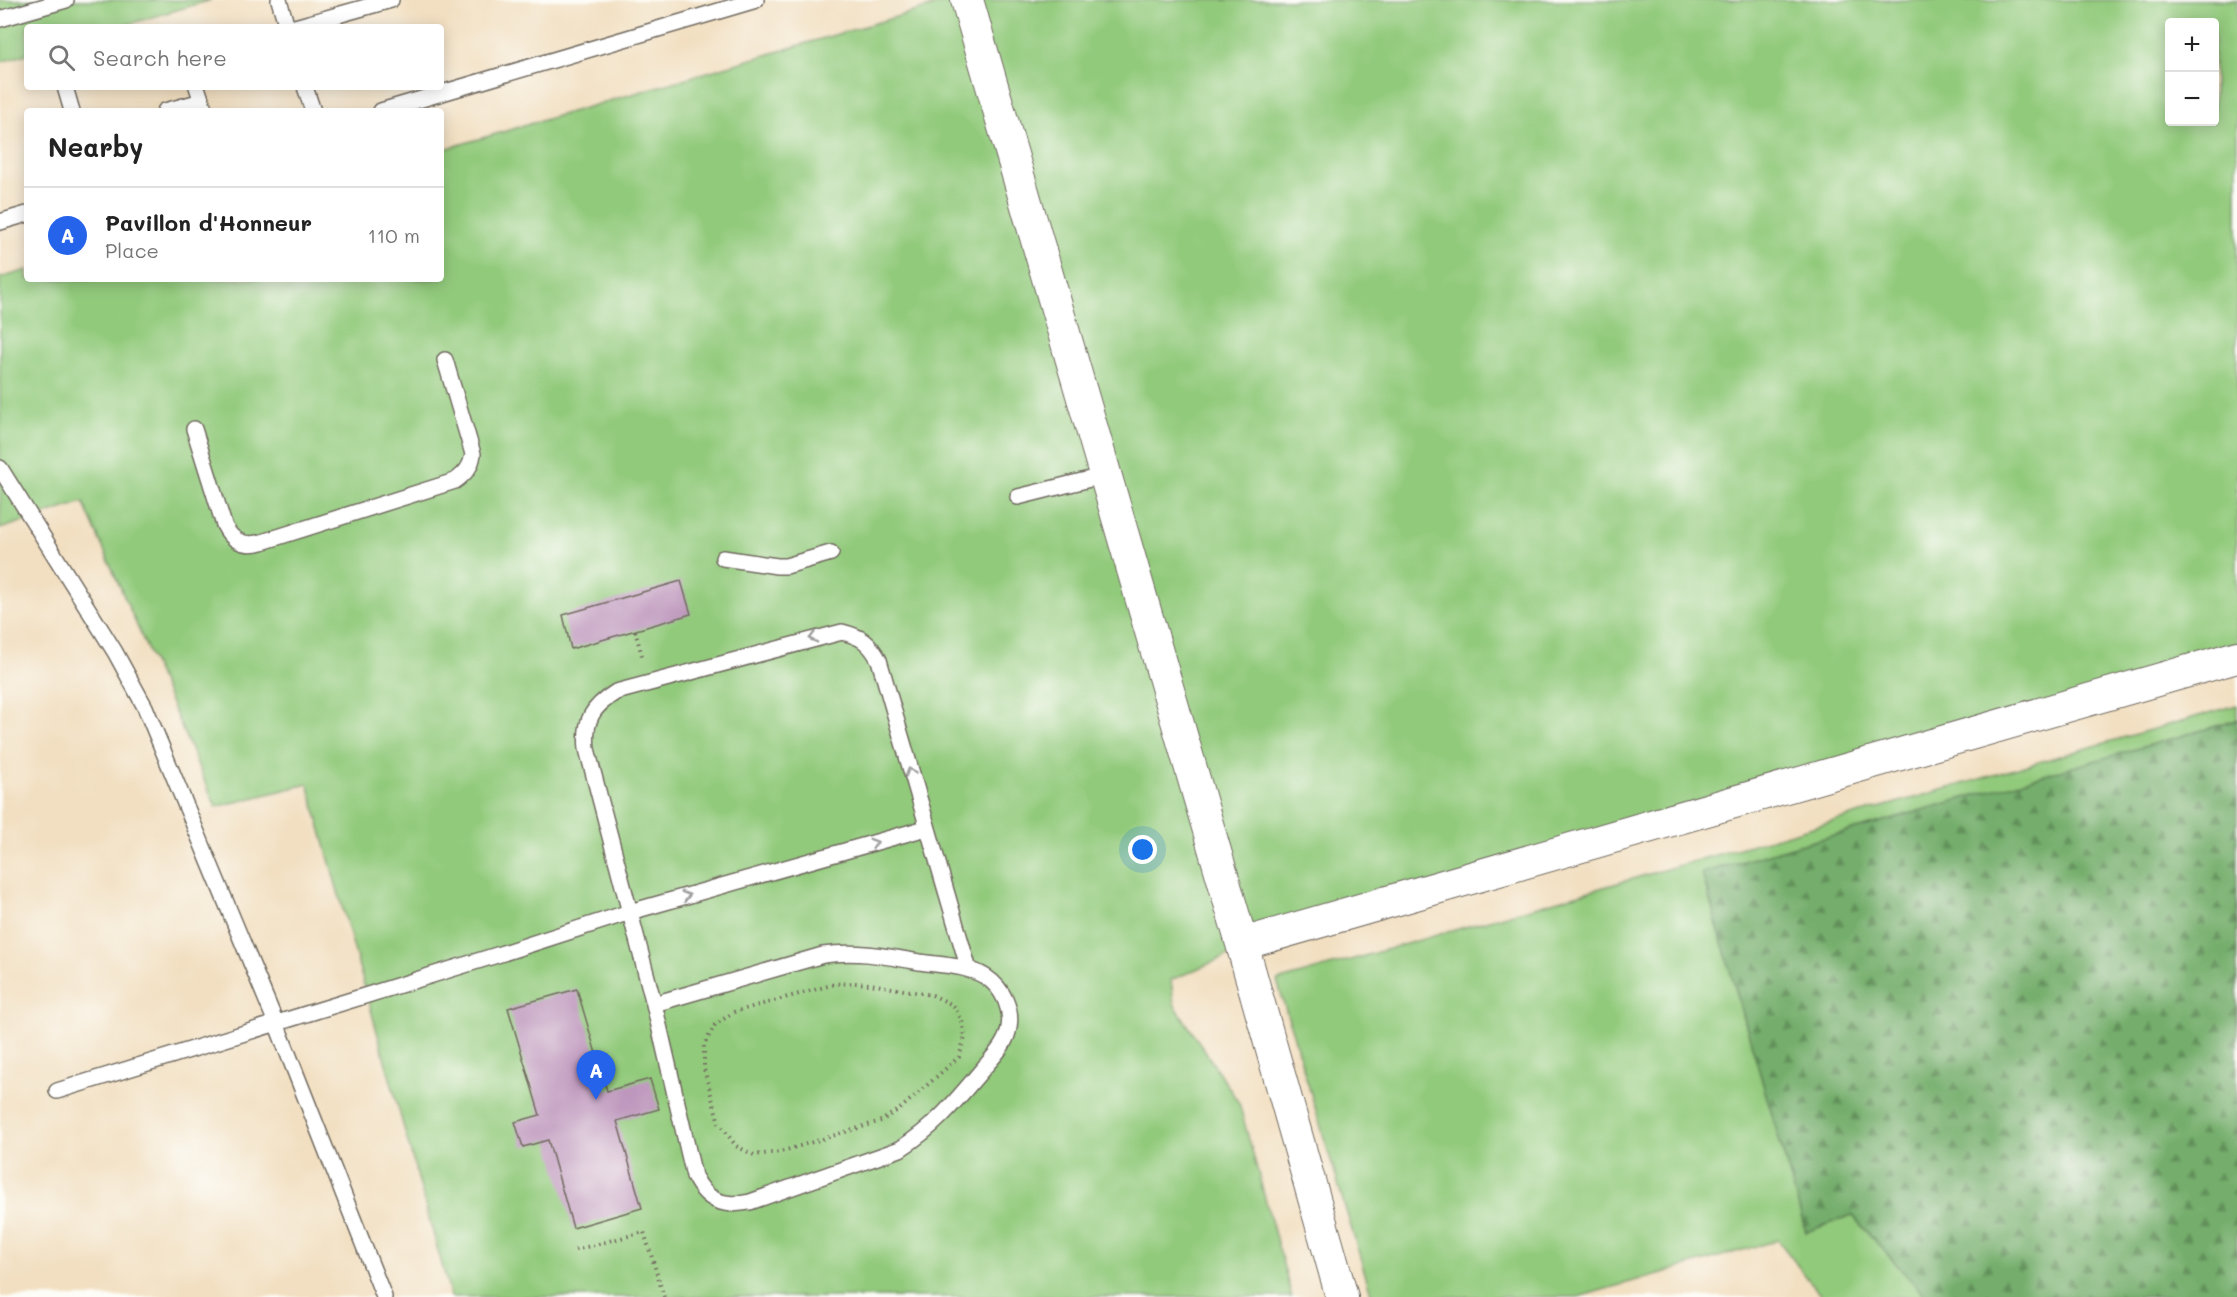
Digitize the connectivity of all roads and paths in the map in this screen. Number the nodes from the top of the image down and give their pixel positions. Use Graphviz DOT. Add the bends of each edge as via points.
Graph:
graph roads {
  1 [pos="66,0"];
  2 [pos="279,0"];
  3 [pos="391,0"];
  4 [pos="756,0"];
  5 [pos="967,0"];
  6 [pos="0,18"];
  7 [pos="286,24"];
  8 [pos="306,24"];
  9 [pos="66,90"];
  10 [pos="306,90"];
  11 [pos="201,100"];
  12 [pos="71,108"];
  13 [pos="175,108"];
  14 [pos="312,108"];
  15 [pos="391,108"];
  16 [pos="24,215"];
  17 [pos="0,222"];
  18 [pos="446,360"];
  19 [pos="194,429"];
  20 [pos="0,468"];
  21 [pos="1106,475"];
  22 [pos="1018,497"];
  23 [pos="831,553"];
  24 [pos="723,558"];
  25 [pos="2237,657"];
  26 [pos="926,828"];
  27 [pos="630,912"];
  28 [pos="1242,944"];
  29 [pos="969,970"];
  30 [pos="835,984"];
  31 [pos="654,1004"];
  32 [pos="276,1023"];
  33 [pos="57,1091"];
  34 [pos="575,1250"];
  35 [pos="384,1297"];
  36 [pos="664,1297"];
  37 [pos="1342,1297"];
  1 -- 6 [label="lane"];
  2 -- 7 [label="lane"];
  3 -- 8 [label="lane"];
  4 -- 15 [label="lane"];
  5 -- 21 [label="street"];
  9 -- 12 [label="lane"];
  10 -- 14 [label="lane"];
  11 -- 13 [label="lane"];
  16 -- 17 [label="lane"];
  18 -- 19 [label="lane" via="473,454 465,474 455,481 262,542 250,545 229,535"];
  20 -- 32 [label="lane" via="110,643 145,707"];
  21 -- 22 [label="lane"];
  21 -- 28 [label="street"];
  23 -- 24 [label="lane" via="777,566"];
  25 -- 28 [label="street"];
  27 -- 26 [label="lane, one-way"];
  26 -- 27 [label="lane, one-way" via="879,660 871,646 858,636 842,632 826,635 616,692 601,701 585,732"];
  26 -- 29 [label="lane"];
  27 -- 31 [label="lane"];
  27 -- 32 [label="lane"];
  28 -- 37 [label="street"];
  29 -- 31 [label="lane" via="838,953"];
  29 -- 31 [label="lane" via="985,976 1006,1000 1008,1033 1000,1048 941,1118 892,1153 737,1204 723,1204 711,1198 694,1176"];
  30 -- 30 [label="path" via="734,1012 715,1025 704,1045 704,1069 718,1123 736,1146 754,1155 780,1152 880,1121 901,1108 959,1057 965,1037 962,1020 953,1005 932,995 870,984"];
  32 -- 33 [label="lane"];
  32 -- 35 [label="lane"];
  34 -- 36 [label="path" via="644,1232"];
}
